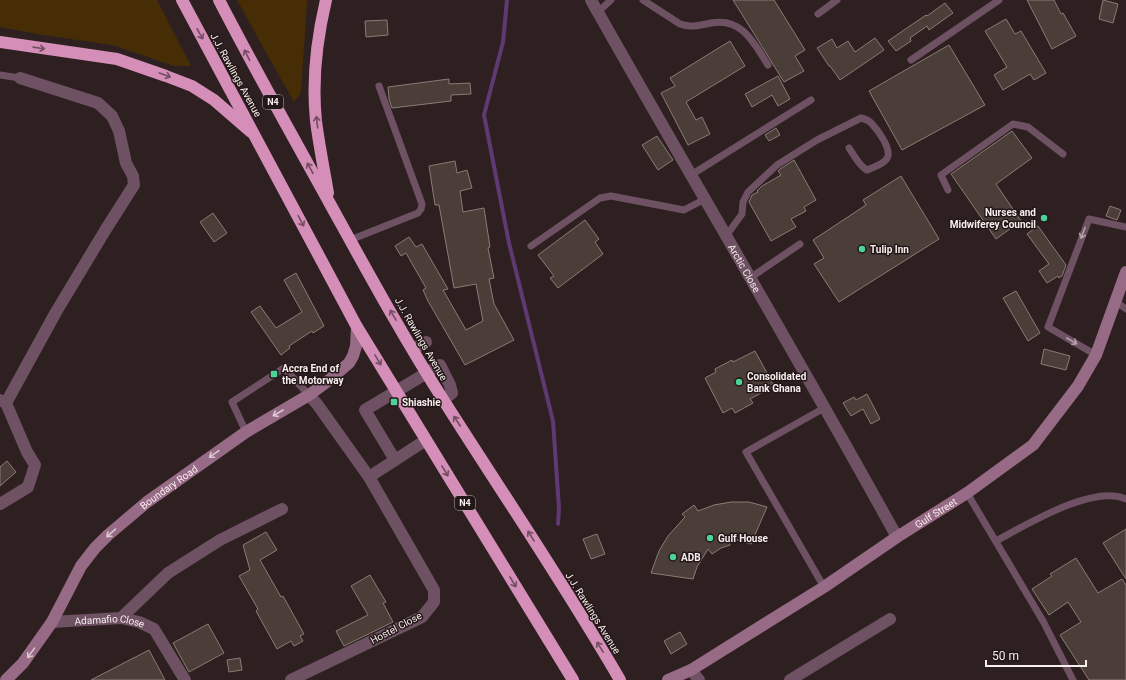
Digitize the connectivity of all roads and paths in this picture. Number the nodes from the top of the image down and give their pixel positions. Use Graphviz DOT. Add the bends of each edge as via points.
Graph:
graph roads {
  1 [pos="182,0"];
  2 [pos="219,0"];
  3 [pos="326,0"];
  4 [pos="591,0"];
  5 [pos="611,0"];
  6 [pos="644,0"];
  7 [pos="837,0"];
  8 [pos="999,0"];
  9 [pos="598,12"];
  10 [pos="818,14"];
  11 [pos="0,42"];
  12 [pos="911,60"];
  13 [pos="768,65"];
  14 [pos="0,75"];
  15 [pos="20,78"];
  16 [pos="379,86"];
  17 [pos="811,100"];
  18 [pos="256,137"];
  19 [pos="849,148"];
  20 [pos="1063,154"];
  21 [pos="691,175"];
  22 [pos="948,190"];
  23 [pos="705,200"];
  24 [pos="329,202"];
  25 [pos="1126,227"];
  26 [pos="726,236"];
  27 [pos="350,240"];
  28 [pos="800,244"];
  29 [pos="531,246"];
  30 [pos="1126,272"];
  31 [pos="750,278"];
  32 [pos="1115,301"];
  33 [pos="1126,309"];
  34 [pos="358,327"];
  35 [pos="426,342"];
  36 [pos="413,349"];
  37 [pos="1096,355"];
  38 [pos="309,395"];
  39 [pos="443,400"];
  40 [pos="3,401"];
  41 [pos="826,407"];
  42 [pos="246,432"];
  43 [pos="426,440"];
  44 [pos="395,460"];
  45 [pos="369,477"];
  46 [pos="967,493"];
  47 [pos="1126,499"];
  48 [pos="0,504"];
  49 [pos="282,509"];
  50 [pos="897,537"];
  51 [pos="996,541"];
  52 [pos="824,587"];
  53 [pos="121,618"];
  54 [pos="890,619"];
  55 [pos="52,622"];
  56 [pos="691,670"];
  57 [pos="6,680"];
  58 [pos="185,680"];
  59 [pos="291,680"];
  60 [pos="573,680"];
  61 [pos="620,680"];
  62 [pos="668,680"];
  63 [pos="699,680"];
  64 [pos="790,680"];
  65 [pos="1073,680"];
  1 -- 18 [label="highway, J.J. Rawlings Avenue / N4, one-way"];
  24 -- 2 [label="highway, J.J. Rawlings Avenue / N4, one-way"];
  24 -- 3 [label="highway, one-way" via="316,122 315,95"];
  4 -- 9 [label="street, Arctic Close"];
  5 -- 9 [label="lane"];
  6 -- 13 [label="lane" via="680,24 687,26 718,22 740,28 749,36"];
  7 -- 10 [label="lane"];
  8 -- 12 [label="lane"];
  9 -- 21 [label="street, Arctic Close"];
  11 -- 18 [label="highway, one-way" via="117,59 166,76 192,86 214,100"];
  14 -- 15 [label="lane"];
  15 -- 40 [label="street" via="98,103 112,116 134,185"];
  16 -- 27 [label="lane" via="422,209 418,213"];
  17 -- 21 [label="lane"];
  18 -- 34 [label="highway, J.J. Rawlings Avenue / N4, one-way"];
  19 -- 26 [label="lane" via="867,170 879,165 888,156 886,144 872,123 861,118 817,140 777,166 748,192 743,202 742,214"];
  20 -- 22 [label="lane" via="1028,127 1013,124 941,175"];
  21 -- 23 [label="street, Arctic Close"];
  23 -- 26 [label="street, Arctic Close"];
  23 -- 29 [label="lane" via="684,210 611,196 600,198"];
  24 -- 27 [label="highway, J.J. Rawlings Avenue / N4"];
  25 -- 37 [label="lane, one-way" via="1089,219 1048,327"];
  26 -- 31 [label="street, Arctic Close"];
  36 -- 27 [label="highway, J.J. Rawlings Avenue / N4, one-way"];
  28 -- 31 [label="lane"];
  30 -- 32 [label="street, Gulf Street"];
  31 -- 41 [label="street, Arctic Close"];
  32 -- 33 [label="lane"];
  32 -- 37 [label="street, Gulf Street"];
  34 -- 38 [label="street, Boundary Road" via="355,351 349,363"];
  34 -- 43 [label="highway, J.J. Rawlings Avenue / N4, one-way"];
  35 -- 36 [label="street"];
  36 -- 39 [label="highway, J.J. Rawlings Avenue / N4"];
  37 -- 46 [label="street, Gulf Street" via="1078,386 1033,445"];
  38 -- 42 [label="street, Boundary Road, one-way"];
  38 -- 42 [label="lane" via="284,368 232,402"];
  38 -- 45 [label="street, Hostel Close"];
  39 -- 44 [label="street" via="452,393 440,365 366,410"];
  61 -- 39 [label="highway, J.J. Rawlings Avenue / N4, one-way" via="520,518"];
  40 -- 48 [label="street" via="35,465 28,487"];
  41 -- 50 [label="street, Arctic Close"];
  41 -- 52 [label="lane" via="746,452"];
  42 -- 55 [label="street, Boundary Road, one-way" via="147,502 103,540 81,566"];
  43 -- 44 [label="street"];
  43 -- 60 [label="highway, J.J. Rawlings Avenue / N4, one-way"];
  44 -- 45 [label="street"];
  45 -- 59 [label="street, Hostel Close" via="434,590 434,602 422,617"];
  46 -- 50 [label="street, Gulf Street"];
  46 -- 51 [label="lane"];
  47 -- 51 [label="lane" via="1114,496 1071,503"];
  49 -- 53 [label="street" via="220,540 168,572"];
  50 -- 52 [label="street, Gulf Street"];
  51 -- 65 [label="lane" via="1043,620"];
  52 -- 56 [label="street, Gulf Street"];
  53 -- 55 [label="street, Adamafio Close"];
  53 -- 58 [label="street, Adamafio Close" via="154,629"];
  54 -- 64 [label="street"];
  55 -- 57 [label="street, Boundary Road, one-way" via="23,663"];
  56 -- 62 [label="street, Gulf Street"];
  56 -- 63 [label="street"];
}
